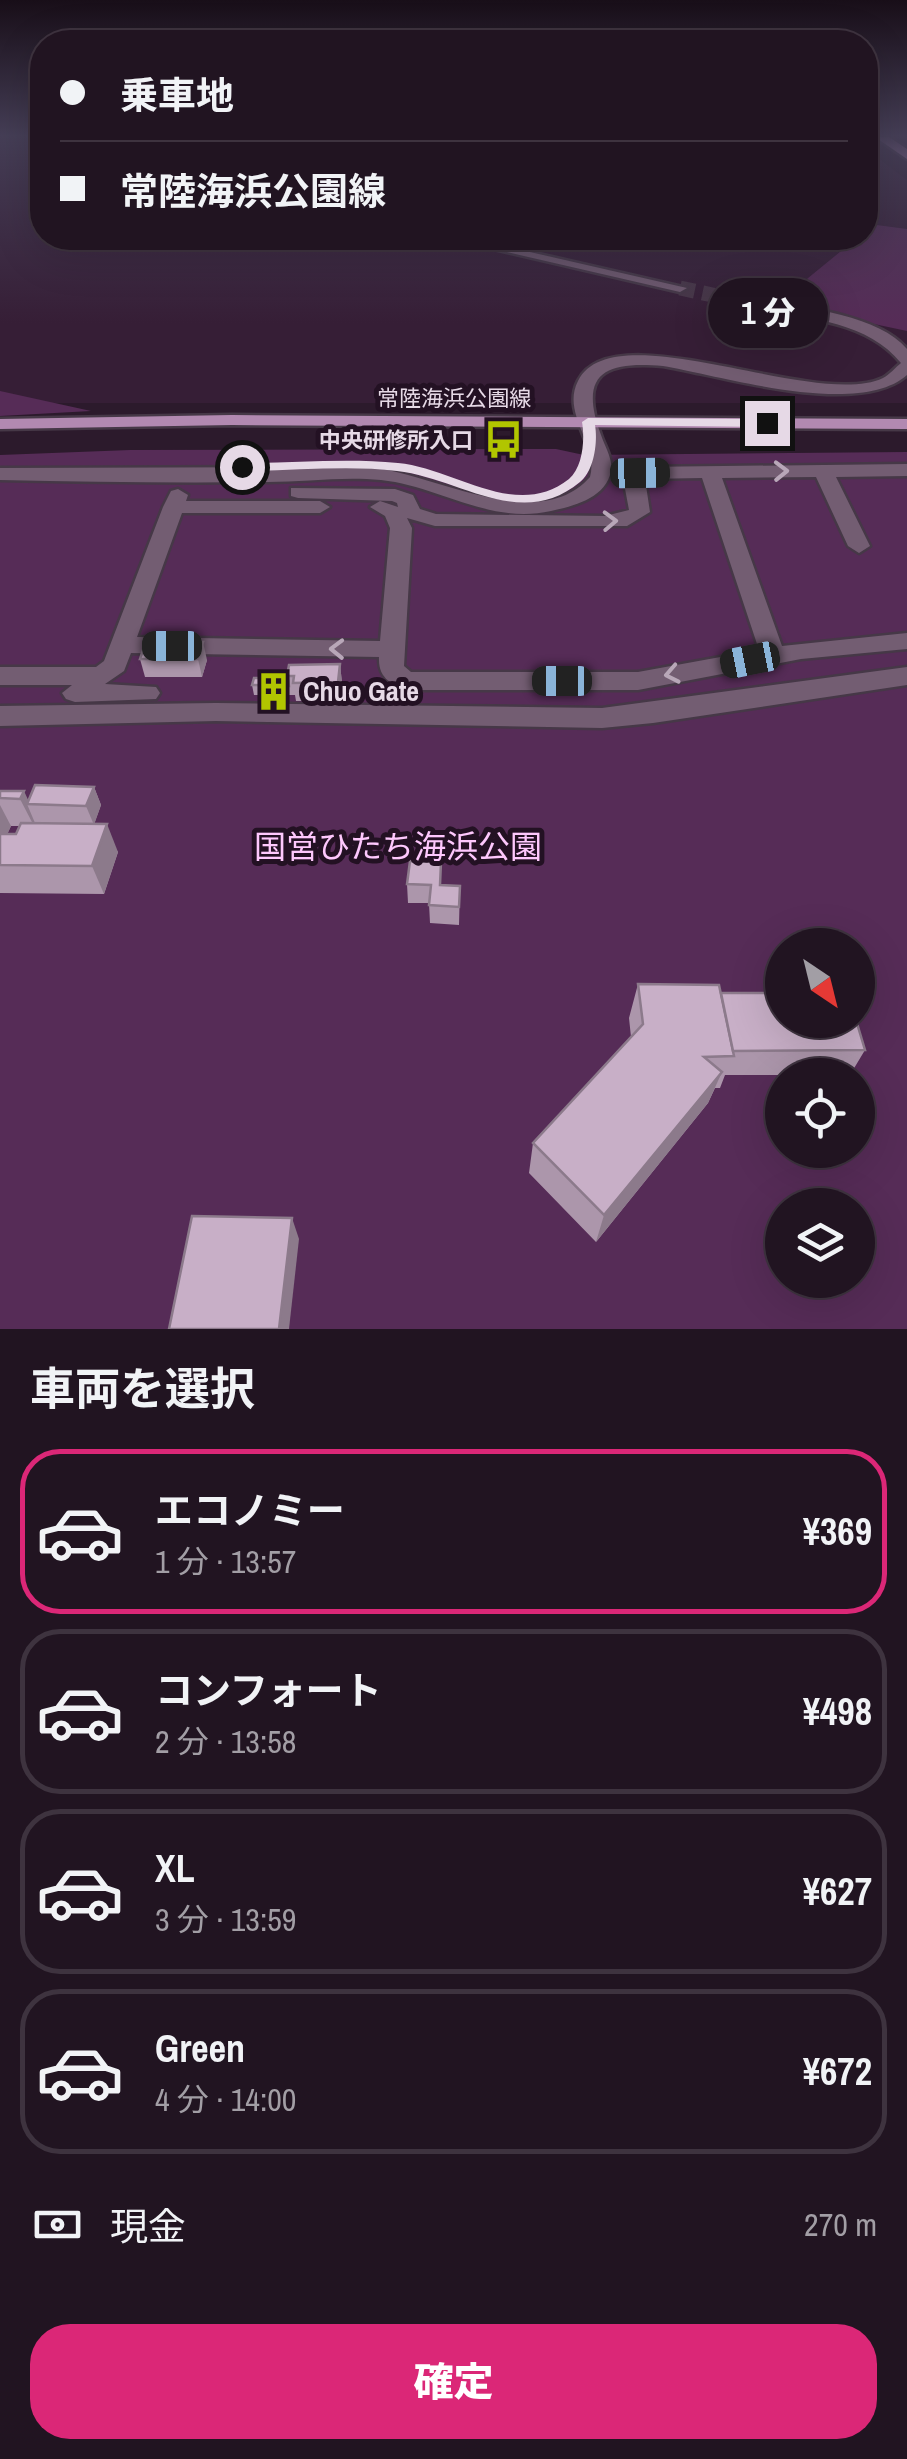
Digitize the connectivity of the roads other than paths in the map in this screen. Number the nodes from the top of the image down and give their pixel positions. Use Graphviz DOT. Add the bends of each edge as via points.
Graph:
graph roads {
  1 [pos="507,250"];
  2 [pos="680,288"];
  3 [pos="750,303"];
  4 [pos="907,363"];
  5 [pos="0,424"];
  6 [pos="907,424"];
  7 [pos="589,428"];
  8 [pos="0,437"];
  9 [pos="907,437"];
  10 [pos="0,470"];
  11 [pos="823,470"];
  12 [pos="907,470"];
  13 [pos="710,472"];
  14 [pos="0,490"];
  15 [pos="177,499"];
  16 [pos="404,499"];
  17 [pos="858,546"];
  18 [pos="907,642"];
  19 [pos="122,645"];
  20 [pos="392,649"];
  21 [pos="773,656"];
  22 [pos="0,676"];
  23 [pos="907,676"];
  24 [pos="147,692"];
  25 [pos="0,694"];
  26 [pos="0,716"];
  1 -- 2 [label="street"];
  3 -- 4 [label="street" via="860,328 896,345"];
  4 -- 7 [label="street" via="897,380 882,386 838,389 620,360 594,369 583,381"];
  5 -- 7 [label="main road, 常陸海浜公園線" via="232,420"];
  6 -- 7 [label="main road, 常陸海浜公園線"];
  7 -- 8 [label="main road, 常陸海浜公園線"];
  7 -- 9 [label="main road, 常陸海浜公園線"];
  7 -- 16 [label="street" via="602,474 581,494 552,505"];
  10 -- 16 [label="street" via="356,473"];
  11 -- 12 [label="street"];
  13 -- 11 [label="street, one-way"];
  11 -- 17 [label="street"];
  16 -- 13 [label="street, one-way" via="434,520 626,520 640,512 634,474"];
  13 -- 21 [label="street"];
  14 -- 15 [label="street"];
  15 -- 16 [label="street" via="383,506"];
  15 -- 19 [label="street"];
  16 -- 20 [label="street"];
  18 -- 21 [label="street"];
  20 -- 19 [label="street, one-way"];
  19 -- 22 [label="street" via="102,676"];
  21 -- 20 [label="street, one-way" via="638,681 411,681 391,668"];
  23 -- 26 [label="street" via="602,718"];
  24 -- 25 [label="street"];
}
